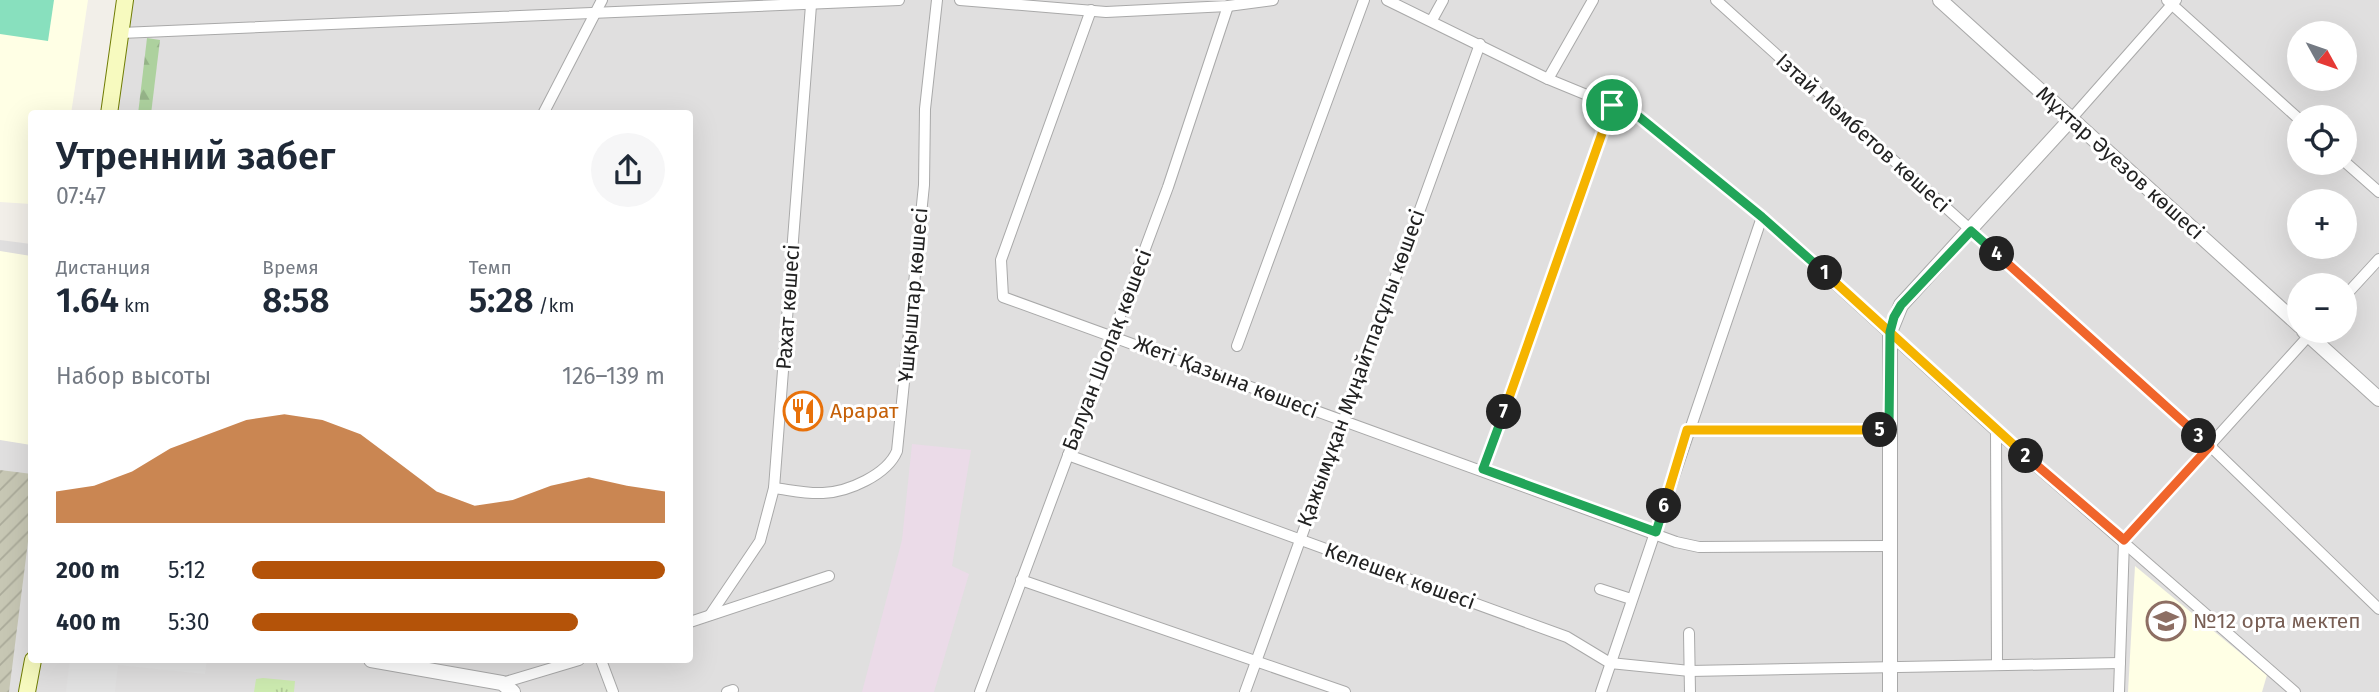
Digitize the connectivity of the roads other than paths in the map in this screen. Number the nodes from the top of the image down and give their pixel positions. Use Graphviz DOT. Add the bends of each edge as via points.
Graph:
graph roads {
  1 [pos="125,0"];
  2 [pos="602,0"];
  3 [pos="899,0"];
  4 [pos="937,0"];
  5 [pos="960,0"];
  6 [pos="1106,0"];
  7 [pos="1273,0"];
  8 [pos="1364,0"];
  9 [pos="1387,0"];
  10 [pos="1443,0"];
  11 [pos="1593,0"];
  12 [pos="1716,0"];
  13 [pos="1940,0"];
  14 [pos="1255,1"];
  15 [pos="2172,2"];
  16 [pos="811,5"];
  17 [pos="1228,6"];
  18 [pos="1091,10"];
  19 [pos="597,12"];
  20 [pos="1106,12"];
  21 [pos="1432,20"];
  22 [pos="121,33"];
  23 [pos="1480,44"];
  24 [pos="1548,79"];
  25 [pos="1612,105"];
  26 [pos="2287,108"];
  27 [pos="110,110"];
  28 [pos="545,110"];
  29 [pos="2071,119"];
  30 [pos="2357,173"];
  31 [pos="2379,192"];
  32 [pos="1762,217"];
  33 [pos="1971,231"];
  34 [pos="2379,260"];
  35 [pos="2357,283"];
  36 [pos="2287,313"];
  37 [pos="1890,332"];
  38 [pos="1113,335"];
  39 [pos="2297,343"];
  40 [pos="2320,343"];
  41 [pos="1237,346"];
  42 [pos="2379,399"];
  43 [pos="1342,420"];
  44 [pos="1687,430"];
  45 [pos="1889,430"];
  46 [pos="1996,431"];
  47 [pos="2210,446"];
  48 [pos="1068,455"];
  49 [pos="1483,469"];
  50 [pos="774,488"];
  51 [pos="1656,532"];
  52 [pos="1298,540"];
  53 [pos="2124,540"];
  54 [pos="1888,546"];
  55 [pos="828,576"];
  56 [pos="1021,580"];
  57 [pos="1600,589"];
  58 [pos="1631,599"];
  59 [pos="2379,610"];
  60 [pos="710,615"];
  61 [pos="693,621"];
  62 [pos="1689,632"];
  63 [pos="1256,659"];
  64 [pos="32,663"];
  65 [pos="386,663"];
  66 [pos="571,663"];
  67 [pos="602,663"];
  68 [pos="1610,663"];
  69 [pos="2120,663"];
  70 [pos="1997,665"];
  71 [pos="1890,666"];
  72 [pos="1690,671"];
  73 [pos="508,687"];
  74 [pos="26,692"];
  75 [pos="613,692"];
  76 [pos="980,692"];
  77 [pos="1245,692"];
  78 [pos="1345,692"];
  79 [pos="1601,692"];
  80 [pos="1690,692"];
  81 [pos="1891,692"];
  82 [pos="2119,692"];
  83 [pos="2295,692"];
  1 -- 22 [label="main road"];
  2 -- 19 [label="street"];
  3 -- 16 [label="street"];
  4 -- 50 [label="street, Ұшқыштар көшесі" via="897,451 881,471 834,492"];
  5 -- 18 [label="street"];
  6 -- 20 [label="street"];
  7 -- 14 [label="street"];
  8 -- 41 [label="street"];
  9 -- 21 [label="street"];
  10 -- 21 [label="street"];
  11 -- 24 [label="street"];
  12 -- 33 [label="street, Ізтай Мәмбетов көшесі"];
  13 -- 29 [label="street, Мұхтар Әуезов көшесі"];
  14 -- 17 [label="street"];
  15 -- 26 [label="street"];
  15 -- 29 [label="street"];
  16 -- 19 [label="street"];
  16 -- 50 [label="street, Рахат көшесі"];
  17 -- 20 [label="street"];
  17 -- 38 [label="street, Балуан Шолақ көшесі"];
  18 -- 20 [label="street"];
  18 -- 38 [label="street, Жеті Қазына көшесі" via="1001,260 1001,274 1003,297"];
  19 -- 22 [label="street"];
  19 -- 28 [label="street"];
  21 -- 23 [label="street"];
  22 -- 27 [label="main road"];
  23 -- 24 [label="street"];
  23 -- 43 [label="street, Қажымұқан Мұңайтпасұлы көшесі"];
  24 -- 25 [label="street"];
  25 -- 32 [label="street" via="1638,116"];
  25 -- 49 [label="street"];
  29 -- 33 [label="street"];
  29 -- 36 [label="street, Мұхтар Әуезов көшесі"];
  30 -- 31 [label="street"];
  32 -- 37 [label="street"];
  32 -- 44 [label="street"];
  33 -- 37 [label="street" via="1901,305"];
  33 -- 47 [label="street, Ізтай Мәмбетов көшесі"];
  34 -- 35 [label="street"];
  37 -- 45 [label="street"];
  37 -- 46 [label="street"];
  38 -- 43 [label="street, Жеті Қазына көшесі"];
  38 -- 48 [label="street, Балуан Шолақ көшесі"];
  39 -- 47 [label="street"];
  40 -- 42 [label="street, Мұхтар Әуезов көшесі"];
  43 -- 49 [label="street, Жеті Қазына көшесі"];
  43 -- 52 [label="street, Қажымұқан Мұңайтпасұлы көшесі"];
  44 -- 45 [label="street"];
  44 -- 51 [label="street"];
  45 -- 54 [label="street"];
  46 -- 53 [label="street"];
  46 -- 70 [label="street"];
  47 -- 53 [label="street"];
  47 -- 59 [label="street, Ізтай Мәмбетов көшесі"];
  48 -- 52 [label="street, Келешек көшесі"];
  48 -- 56 [label="street, Балуан Шолақ көшесі"];
  49 -- 51 [label="street, Жеті Қазына көшесі"];
  50 -- 60 [label="street, Рахат көшесі" via="760,541"];
  51 -- 54 [label="street, Жеті Қазына көшесі" via="1699,547"];
  51 -- 58 [label="street"];
  52 -- 63 [label="street, Қажымұқан Мұңайтпасұлы көшесі"];
  52 -- 68 [label="street, Келешек көшесі" via="1567,636"];
  53 -- 69 [label="street"];
  53 -- 83 [label="street"];
  54 -- 71 [label="street"];
  55 -- 60 [label="street"];
  56 -- 63 [label="street"];
  56 -- 76 [label="street, Балуан Шолақ көшесі"];
  57 -- 58 [label="street"];
  58 -- 68 [label="street"];
  60 -- 61 [label="street"];
  62 -- 72 [label="street"];
  63 -- 77 [label="street, Қажымұқан Мұңайтпасұлы көшесі"];
  63 -- 78 [label="street"];
  64 -- 74 [label="main road"];
  65 -- 73 [label="street"];
  66 -- 73 [label="street"];
  67 -- 75 [label="street"];
  68 -- 72 [label="street"];
  68 -- 79 [label="street"];
  69 -- 70 [label="street"];
  69 -- 82 [label="street"];
  70 -- 71 [label="street"];
  71 -- 72 [label="street"];
  71 -- 81 [label="street"];
  72 -- 80 [label="street"];
}
